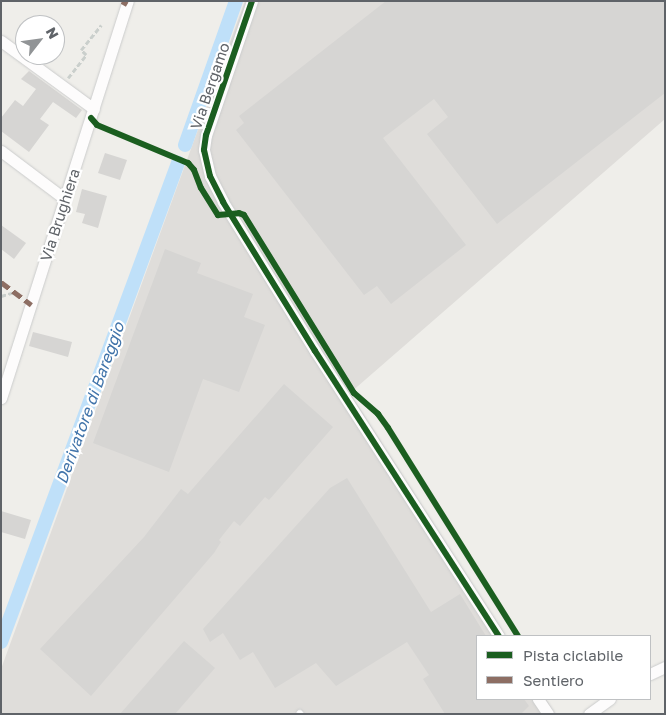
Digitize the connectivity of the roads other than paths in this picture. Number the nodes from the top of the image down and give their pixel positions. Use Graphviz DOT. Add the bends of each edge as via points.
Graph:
graph roads {
  1 [pos="128,1"];
  2 [pos="252,1"];
  3 [pos="1,41"];
  4 [pos="94,109"];
  5 [pos="1,151"];
  6 [pos="65,199"];
  7 [pos="1,398"];
  8 [pos="498,635"];
  9 [pos="665,667"];
  10 [pos="651,674"];
  11 [pos="539,700"];
  12 [pos="609,700"];
  13 [pos="548,714"];
  14 [pos="589,714"];
  1 -- 4 [label="street, Via Brughiera"];
  2 -- 8 [label="street, Via Bergamo" via="206,136 204,150 210,176 315,351"];
  3 -- 4 [label="street"];
  4 -- 6 [label="street, Via Brughiera"];
  5 -- 6 [label="street"];
  6 -- 7 [label="street, Via Brughiera"];
  9 -- 10 [label="street"];
  11 -- 13 [label="street"];
  12 -- 14 [label="street"];
}
